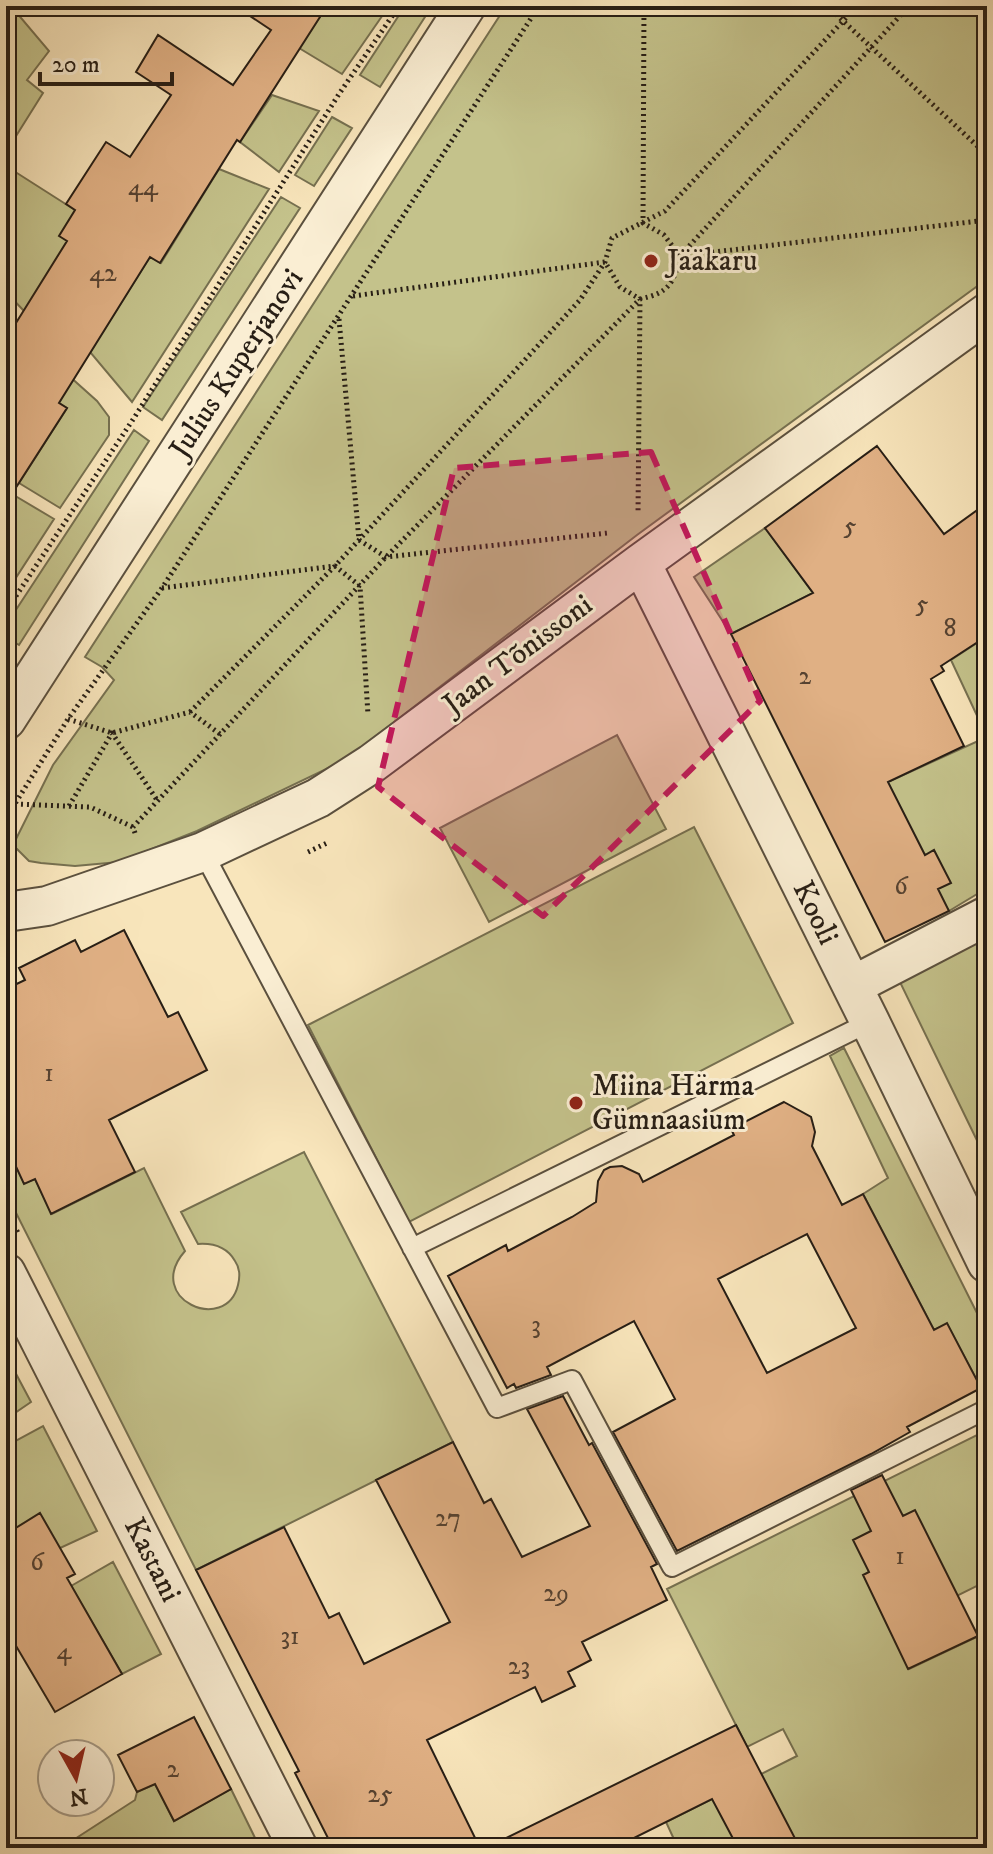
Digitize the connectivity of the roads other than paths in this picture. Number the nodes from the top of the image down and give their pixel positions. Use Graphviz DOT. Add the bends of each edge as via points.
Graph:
graph roads {
  1 [pos="466,6"];
  2 [pos="987,313"];
  3 [pos="639,549"];
  4 [pos="6,720"];
  5 [pos="203,852"];
  6 [pos="6,912"];
  7 [pos="987,916"];
  8 [pos="852,986"];
  9 [pos="870,1022"];
  10 [pos="412,1248"];
  11 [pos="987,1263"];
  12 [pos="6,1273"];
  13 [pos="987,1409"];
  14 [pos="298,1848"];
  1 -- 4 [label="street, Julius Kuperjanovi"];
  2 -- 3 [label="street, Jaan Tõnissoni"];
  3 -- 5 [label="street, Jaan Tõnissoni" via="371,764 318,798"];
  3 -- 8 [label="street, Kooli"];
  5 -- 6 [label="street, Jaan Tõnissoni" via="47,906"];
  5 -- 10 [label="lane"];
  7 -- 8 [label="street"];
  8 -- 9 [label="street, Kooli"];
  9 -- 10 [label="lane"];
  9 -- 11 [label="street, Kooli"];
  10 -- 13 [label="lane" via="497,1408 572,1380 672,1567"];
  12 -- 14 [label="street, Kastani"];
}
